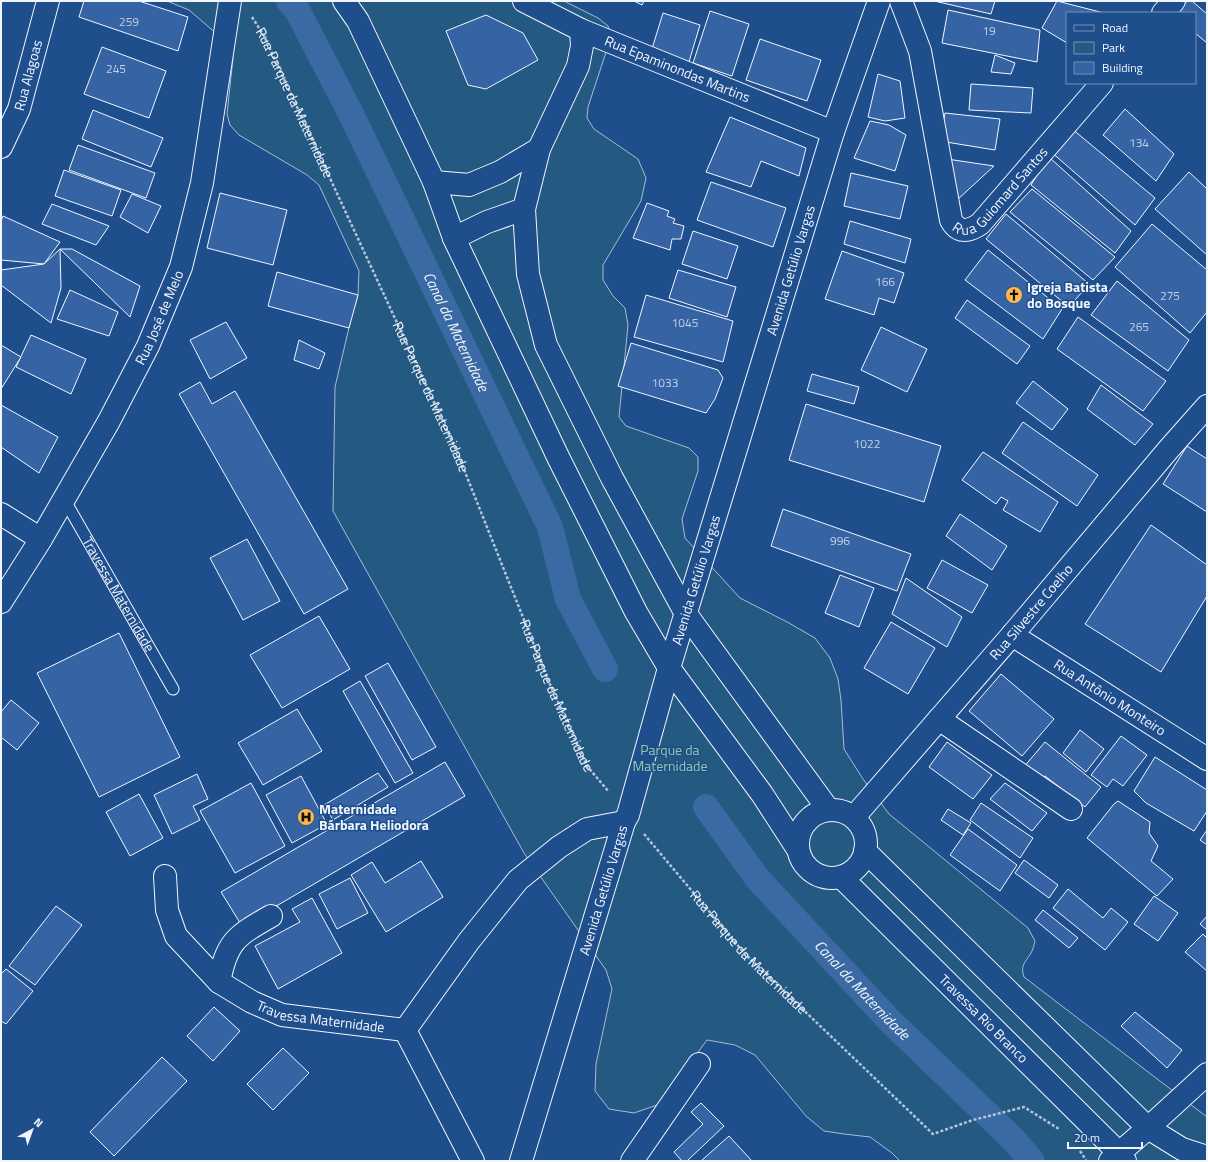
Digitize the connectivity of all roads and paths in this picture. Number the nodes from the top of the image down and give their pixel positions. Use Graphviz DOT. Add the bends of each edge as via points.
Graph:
graph roads {
  1 [pos="48,1"];
  2 [pos="230,1"];
  3 [pos="344,1"];
  4 [pos="524,1"];
  5 [pos="879,1"];
  6 [pos="901,1"];
  7 [pos="1174,1"];
  8 [pos="1164,12"];
  9 [pos="250,13"];
  10 [pos="581,30"];
  11 [pos="1101,84"];
  12 [pos="833,132"];
  13 [pos="1,147"];
  14 [pos="538,149"];
  15 [pos="434,182"];
  16 [pos="524,209"];
  17 [pos="454,238"];
  18 [pos="1207,406"];
  19 [pos="64,499"];
  20 [pos="1,514"];
  21 [pos="41,539"];
  22 [pos="1,602"];
  23 [pos="686,614"];
  24 [pos="1012,635"];
  25 [pos="668,668"];
  26 [pos="172,689"];
  27 [pos="939,719"];
  28 [pos="1207,759"];
  29 [pos="828,809"];
  30 [pos="1071,809"];
  31 [pos="854,817"];
  32 [pos="626,818"];
  33 [pos="797,848"];
  34 [pos="865,851"];
  35 [pos="165,876"];
  36 [pos="841,877"];
  37 [pos="271,916"];
  38 [pos="219,982"];
  39 [pos="405,1030"];
  40 [pos="699,1064"];
  41 [pos="1207,1074"];
  42 [pos="1148,1128"];
  43 [pos="1060,1130"];
  44 [pos="1080,1149"];
  45 [pos="1207,1157"];
  46 [pos="1118,1158"];
  47 [pos="473,1161"];
  48 [pos="521,1161"];
  49 [pos="632,1161"];
  50 [pos="1087,1161"];
  1 -- 13 [label="street, Rua Alagoas" via="19,109"];
  2 -- 19 [label="street, Rua José de Melo" via="202,183 181,267 148,346"];
  3 -- 15 [label="street" via="358,21"];
  4 -- 10 [label="street, Rua Epaminondas Martins"];
  5 -- 12 [label="street, Avenida Getúlio Vargas"];
  6 -- 11 [label="street, Rua Guiomard Santos" via="920,51 951,220 961,230 974,228 980,224"];
  7 -- 8 [label="street"];
  9 -- 32 [label="path, Rua Parque da Maternidade" via="267,43 457,452 548,680 587,766"];
  10 -- 12 [label="street, Rua Epaminondas Martins"];
  10 -- 14 [label="street" via="582,46 578,66"];
  12 -- 23 [label="street, Avenida Getúlio Vargas"];
  14 -- 15 [label="street" via="500,172 469,185"];
  14 -- 16 [label="street"];
  15 -- 17 [label="street"];
  16 -- 17 [label="street" via="487,222"];
  16 -- 23 [label="street" via="528,274 546,345 612,478"];
  17 -- 25 [label="street" via="563,466 636,612"];
  18 -- 24 [label="street, Rua Silvestre Coelho"];
  19 -- 21 [label="street, Rua José de Melo"];
  19 -- 26 [label="lane, Travessa Maternidade"];
  20 -- 21 [label="street"];
  21 -- 22 [label="street, Rua José de Melo"];
  23 -- 25 [label="street, Avenida Getúlio Vargas"];
  23 -- 29 [label="street"];
  24 -- 27 [label="street, Rua Silvestre Coelho"];
  24 -- 28 [label="street, Rua Antônio Monteiro"];
  25 -- 32 [label="street, Avenida Getúlio Vargas"];
  25 -- 33 [label="street" via="762,794"];
  27 -- 30 [label="street"];
  27 -- 31 [label="street, Rua Silvestre Coelho"];
  29 -- 31 [label="street" via="846,812"];
  29 -- 33 [label="street" via="808,818 801,827"];
  31 -- 34 [label="street" via="864,832"];
  32 -- 39 [label="street" via="587,829 559,847 518,880 469,941"];
  32 -- 43 [label="path, Rua Parque da Maternidade" via="744,954 933,1134 973,1120 1024,1107"];
  32 -- 48 [label="street, Avenida Getúlio Vargas"];
  33 -- 36 [label="street" via="808,869 829,878"];
  34 -- 36 [label="street" via="857,868"];
  34 -- 42 [label="street"];
  35 -- 38 [label="street, Travessa Maternidade" via="168,910 176,936"];
  36 -- 46 [label="street, Travessa Rio Branco"];
  37 -- 38 [label="street" via="247,930 231,944 223,962"];
  38 -- 39 [label="street, Travessa Maternidade" via="252,1002 282,1015"];
  39 -- 47 [label="street, Travessa Maternidade"];
  40 -- 49 [label="street"];
  41 -- 42 [label="street"];
  42 -- 45 [label="street" via="1182,1149"];
  42 -- 46 [label="street"];
  44 -- 50 [label="path"];
}
